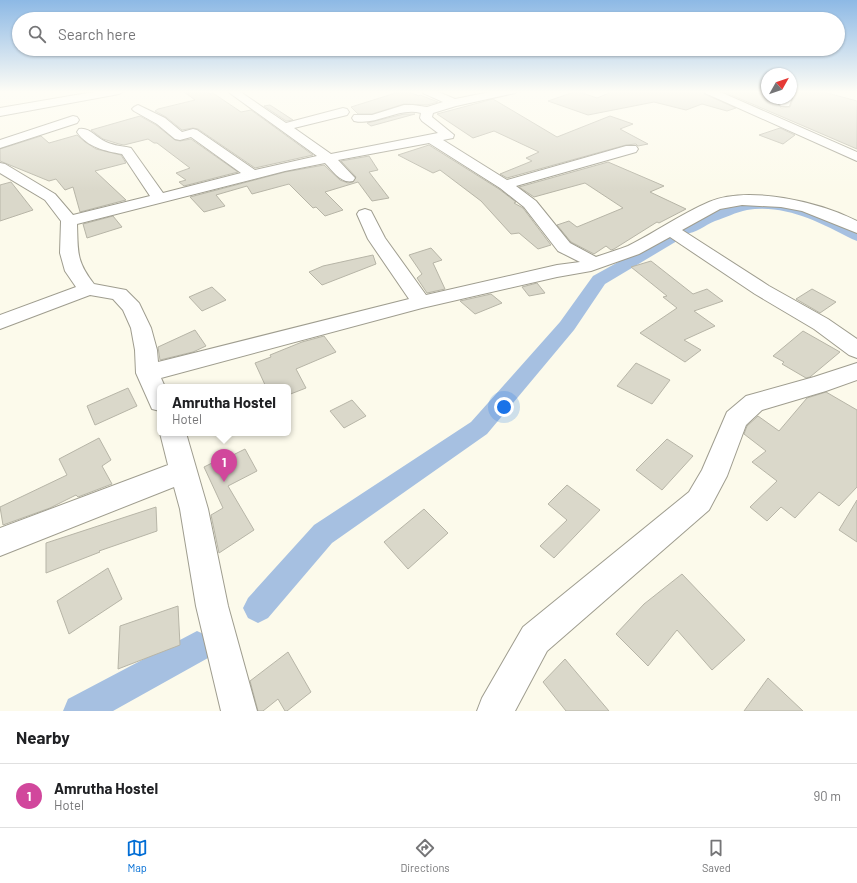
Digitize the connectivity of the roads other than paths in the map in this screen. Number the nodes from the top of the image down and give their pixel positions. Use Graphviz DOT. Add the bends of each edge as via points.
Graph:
graph roads {
  1 [pos="60,124"];
  2 [pos="165,124"];
  3 [pos="281,124"];
  4 [pos="296,124"];
  5 [pos="434,124"];
  6 [pos="783,124"];
  7 [pos="285,127"];
  8 [pos="83,132"];
  9 [pos="432,139"];
  10 [pos="0,144"];
  11 [pos="630,149"];
  12 [pos="857,157"];
  13 [pos="328,158"];
  14 [pos="0,167"];
  15 [pos="251,174"];
  16 [pos="348,178"];
  17 [pos="504,186"];
  18 [pos="160,199"];
  19 [pos="365,214"];
  20 [pos="69,222"];
  21 [pos="857,228"];
  22 [pos="670,229"];
  23 [pos="594,263"];
  24 [pos="88,289"];
  25 [pos="421,302"];
  26 [pos="0,322"];
  27 [pos="857,350"];
  28 [pos="857,371"];
  29 [pos="147,373"];
  30 [pos="157,395"];
  31 [pos="174,436"];
  32 [pos="183,471"];
  33 [pos="0,542"];
  34 [pos="239,711"];
  35 [pos="495,711"];
  1 -- 10 [label="street"];
  2 -- 15 [label="street" via="180,136 194,133"];
  3 -- 7 [label="street"];
  4 -- 7 [label="street"];
  5 -- 9 [label="street" via="448,135"];
  6 -- 12 [label="street"];
  7 -- 13 [label="street"];
  8 -- 18 [label="street" via="105,148 126,151"];
  9 -- 13 [label="street"];
  9 -- 17 [label="street"];
  11 -- 17 [label="street"];
  13 -- 15 [label="street"];
  13 -- 16 [label="street"];
  14 -- 20 [label="street" via="50,197"];
  15 -- 18 [label="street"];
  17 -- 23 [label="street" via="530,204 564,247"];
  18 -- 20 [label="street"];
  19 -- 25 [label="street" via="377,239"];
  20 -- 24 [label="street" via="69,253 74,271"];
  21 -- 22 [label="street" via="806,207 781,202 742,200 715,205"];
  22 -- 23 [label="street" via="633,250"];
  22 -- 27 [label="street" via="762,290 821,324"];
  23 -- 25 [label="street"];
  24 -- 26 [label="street"];
  24 -- 29 [label="street" via="119,294 132,308 143,335"];
  25 -- 29 [label="street"];
  28 -- 35 [label="street" via="754,403 736,419 713,476 699,502 535,640"];
  29 -- 30 [label="street"];
  31 -- 32 [label="street"];
  32 -- 33 [label="street"];
  32 -- 34 [label="street" via="194,509 212,606"];
}
